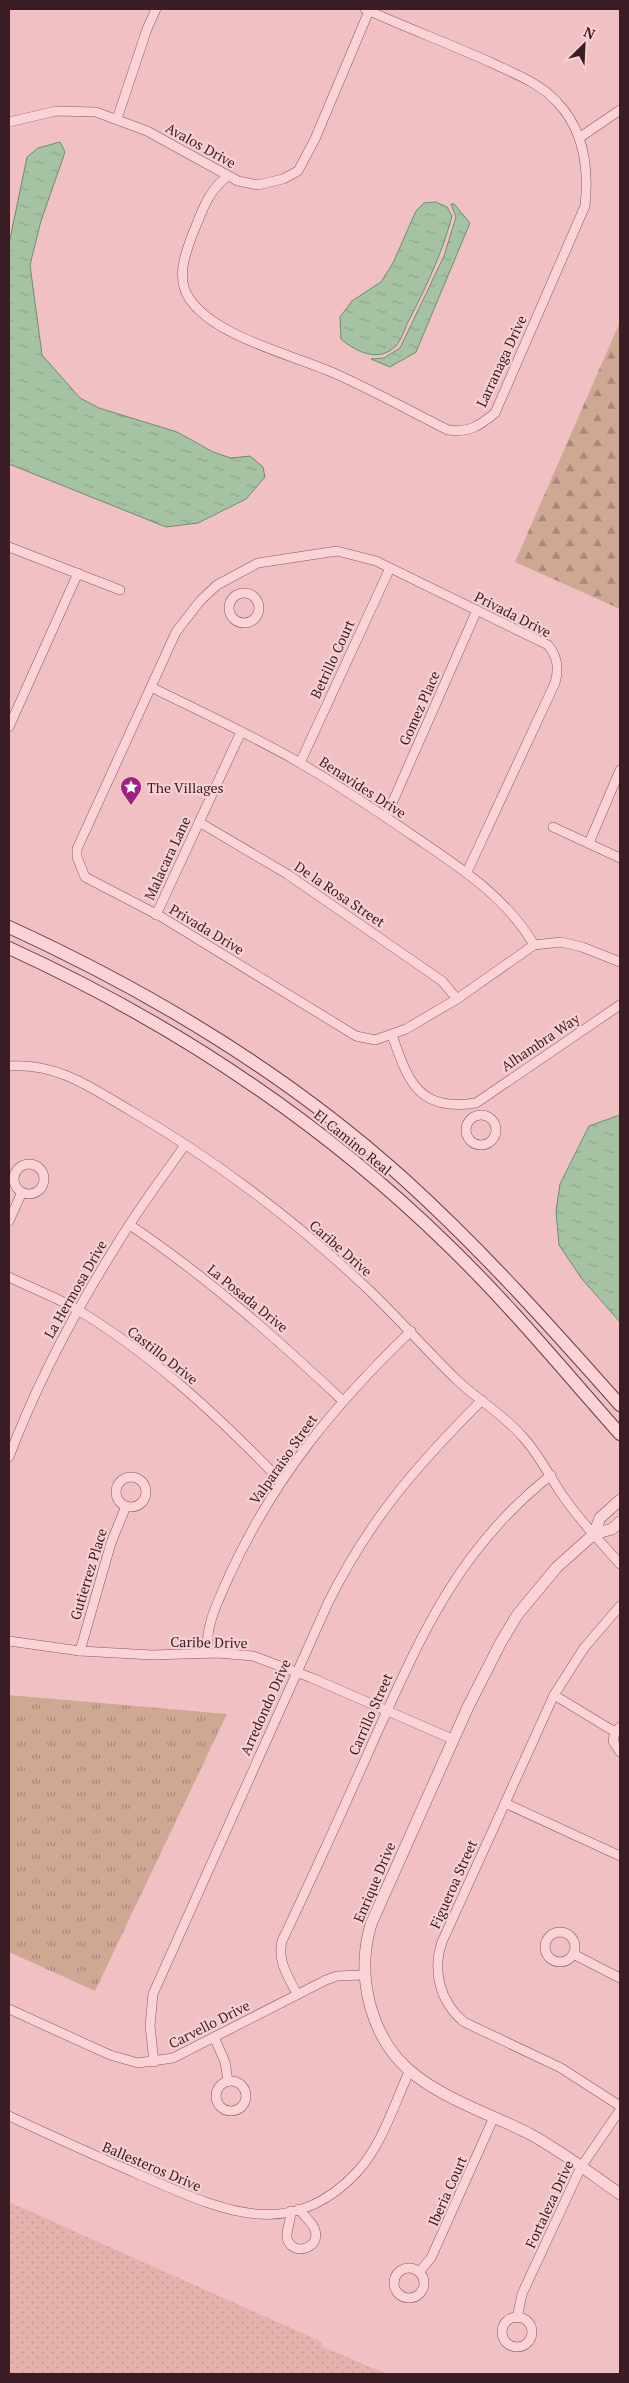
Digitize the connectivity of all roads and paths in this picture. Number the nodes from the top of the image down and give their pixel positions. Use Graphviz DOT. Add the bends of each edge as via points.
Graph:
graph roads {
  1 [pos="156,9"];
  2 [pos="367,10"];
  3 [pos="620,110"];
  4 [pos="117,120"];
  5 [pos="9,122"];
  6 [pos="579,138"];
  7 [pos="228,176"];
  8 [pos="9,547"];
  9 [pos="390,568"];
  10 [pos="78,573"];
  11 [pos="232,576"];
  12 [pos="120,590"];
  13 [pos="240,594"];
  14 [pos="477,610"];
  15 [pos="152,687"];
  16 [pos="9,727"];
  17 [pos="242,732"];
  18 [pos="300,763"];
  19 [pos="620,770"];
  20 [pos="386,817"];
  21 [pos="199,822"];
  22 [pos="554,827"];
  23 [pos="589,843"];
  24 [pos="620,858"];
  25 [pos="467,872"];
  26 [pos="156,915"];
  27 [pos="9,927"];
  28 [pos="534,945"];
  29 [pos="9,948"];
  30 [pos="620,962"];
  31 [pos="457,999"];
  32 [pos="620,1005"];
  33 [pos="392,1035"];
  34 [pos="9,1066"];
  35 [pos="476,1103"];
  36 [pos="477,1115"];
  37 [pos="185,1145"];
  38 [pos="22,1192"];
  39 [pos="9,1220"];
  40 [pos="130,1225"];
  41 [pos="9,1277"];
  42 [pos="78,1310"];
  43 [pos="411,1331"];
  44 [pos="342,1400"];
  45 [pos="482,1400"];
  46 [pos="620,1405"];
  47 [pos="620,1434"];
  48 [pos="9,1457"];
  49 [pos="551,1475"];
  50 [pos="281,1481"];
  51 [pos="620,1500"];
  52 [pos="126,1506"];
  53 [pos="620,1522"];
  54 [pos="594,1534"];
  55 [pos="620,1564"];
  56 [pos="620,1606"];
  57 [pos="9,1641"];
  58 [pos="80,1651"];
  59 [pos="207,1653"];
  60 [pos="295,1672"];
  61 [pos="554,1695"];
  62 [pos="387,1711"];
  63 [pos="618,1729"];
  64 [pos="452,1740"];
  65 [pos="620,1752"];
  66 [pos="505,1803"];
  67 [pos="620,1856"];
  68 [pos="573,1954"];
  69 [pos="363,1975"];
  70 [pos="620,1978"];
  71 [pos="297,1994"];
  72 [pos="9,2009"];
  73 [pos="214,2038"];
  74 [pos="154,2062"];
  75 [pos="410,2070"];
  76 [pos="228,2081"];
  77 [pos="620,2108"];
  78 [pos="9,2116"];
  79 [pos="494,2117"];
  80 [pos="581,2167"];
  81 [pos="620,2194"];
  82 [pos="419,2272"];
  83 [pos="517,2318"];
  1 -- 4 [label="street"];
  2 -- 6 [label="street, Larranaga Drive" via="533,82 557,101"];
  2 -- 7 [label="street, Avalos Drive" via="315,139 298,171 283,179 258,185"];
  3 -- 6 [label="street"];
  4 -- 5 [label="street, Avalos Drive" via="96,112 56,111"];
  4 -- 7 [label="street, Avalos Drive" via="147,131"];
  6 -- 7 [label="street, Larranaga Drive" via="586,168 585,206 495,413 474,429 461,432 448,430 335,373 248,340 207,318 189,298 182,281 184,255 207,198"];
  8 -- 10 [label="street"];
  9 -- 11 [label="street, Privada Drive" via="337,551 258,563"];
  9 -- 14 [label="street, Privada Drive"];
  9 -- 18 [label="street, Betrillo Court"];
  10 -- 12 [label="street"];
  10 -- 16 [label="street"];
  11 -- 13 [label="street"];
  11 -- 15 [label="street, Privada Drive" via="216,585 184,620"];
  14 -- 20 [label="street, Gomez Place"];
  14 -- 25 [label="street, Privada Drive" via="548,645 557,660 558,674"];
  15 -- 17 [label="street, Benavides Drive"];
  15 -- 26 [label="street, Privada Drive" via="77,849 77,857 85,877"];
  17 -- 18 [label="street, Benavides Drive"];
  17 -- 21 [label="street, Malacara Lane"];
  18 -- 20 [label="street, Benavides Drive"];
  19 -- 23 [label="street"];
  20 -- 25 [label="street, Benavides Drive"];
  21 -- 26 [label="street, Malacara Lane"];
  21 -- 31 [label="street, De la Rosa Street" via="287,874 442,981"];
  22 -- 23 [label="street"];
  23 -- 24 [label="street"];
  25 -- 28 [label="street, Benavides Drive" via="499,899"];
  26 -- 33 [label="street, Privada Drive" via="356,1036 375,1040"];
  27 -- 46 [label="main road, El Camino Real" via="104,973 181,1017 306,1099 404,1179 458,1229"];
  28 -- 30 [label="street, Privada Drive" via="561,942"];
  28 -- 31 [label="street, Privada Drive"];
  29 -- 47 [label="main road, El Camino Real" via="111,998 177,1035 297,1116 344,1152 456,1253"];
  31 -- 33 [label="street, Privada Drive"];
  32 -- 35 [label="street, Alhambra Way"];
  33 -- 35 [label="street" via="409,1080 418,1090 446,1103"];
  34 -- 37 [label="street, Caribe Drive" via="43,1067 71,1077"];
  35 -- 36 [label="street"];
  37 -- 40 [label="street, La Hermosa Drive"];
  37 -- 43 [label="street, Caribe Drive" via="226,1172 290,1223 369,1290"];
  38 -- 39 [label="street"];
  40 -- 42 [label="street, La Hermosa Drive"];
  40 -- 44 [label="street, La Posada Drive" via="254,1318"];
  41 -- 42 [label="street, Castillo Drive"];
  42 -- 48 [label="street, La Hermosa Drive" via="26,1412"];
  42 -- 50 [label="street, Castillo Drive" via="194,1397"];
  43 -- 44 [label="street, Valparaiso Street"];
  43 -- 45 [label="street, Caribe Drive" via="458,1381"];
  44 -- 50 [label="street, Valparaiso Street"];
  45 -- 49 [label="street, Caribe Drive" via="521,1434"];
  45 -- 60 [label="street, Arredondo Drive" via="421,1462 365,1535 337,1584"];
  49 -- 54 [label="street, Caribe Drive" via="563,1496"];
  49 -- 62 [label="street, Carrillo Street" via="515,1505 452,1583 414,1651"];
  50 -- 59 [label="street, Valparaiso Street" via="250,1533 210,1618"];
  51 -- 54 [label="street, Enrique Drive" via="600,1518"];
  52 -- 58 [label="street, Gutierrez Place" via="111,1543"];
  53 -- 54 [label="street, Enrique Drive" via="612,1529"];
  54 -- 55 [label="street, Caribe Drive"];
  54 -- 64 [label="street, Enrique Drive" via="557,1567 518,1614 483,1675"];
  56 -- 61 [label="street, Figueroa Street" via="584,1648"];
  57 -- 58 [label="street, Caribe Drive"];
  58 -- 59 [label="street, Caribe Drive" via="152,1655"];
  59 -- 60 [label="street, Caribe Drive" via="252,1656"];
  60 -- 62 [label="street, Caribe Drive"];
  60 -- 74 [label="street, Arredondo Drive" via="153,1994 150,2026"];
  61 -- 63 [label="street"];
  61 -- 66 [label="street, Figueroa Street"];
  62 -- 64 [label="street, Caribe Drive"];
  62 -- 71 [label="street, Carrillo Street" via="282,1941 282,1966"];
  63 -- 65 [label="street" via="613,1742"];
  64 -- 69 [label="street, Enrique Drive" via="371,1924"];
  66 -- 67 [label="street"];
  66 -- 77 [label="street, Figueroa Street" via="442,1942 438,1962 440,1987 450,2008 464,2022 566,2071"];
  68 -- 70 [label="street"];
  69 -- 71 [label="street, Carvello Drive" via="337,1976"];
  69 -- 75 [label="street, Enrique Drive" via="379,2030"];
  71 -- 73 [label="street, Carvello Drive"];
  72 -- 74 [label="street, Carvello Drive" via="110,2055 138,2062"];
  73 -- 74 [label="street, Carvello Drive" via="173,2058"];
  73 -- 76 [label="street" via="225,2062"];
  75 -- 78 [label="street, Ballesteros Drive" via="374,2147 358,2170 320,2200 295,2210 250,2215 207,2204"];
  75 -- 79 [label="street, Enrique Drive" via="437,2090"];
  77 -- 80 [label="street, Fortaleza Drive"];
  79 -- 80 [label="street, Enrique Drive"];
  79 -- 82 [label="street, Iberia Court" via="431,2258"];
  80 -- 81 [label="street, Enrique Drive"];
  80 -- 83 [label="street, Fortaleza Drive" via="522,2294"];
}
